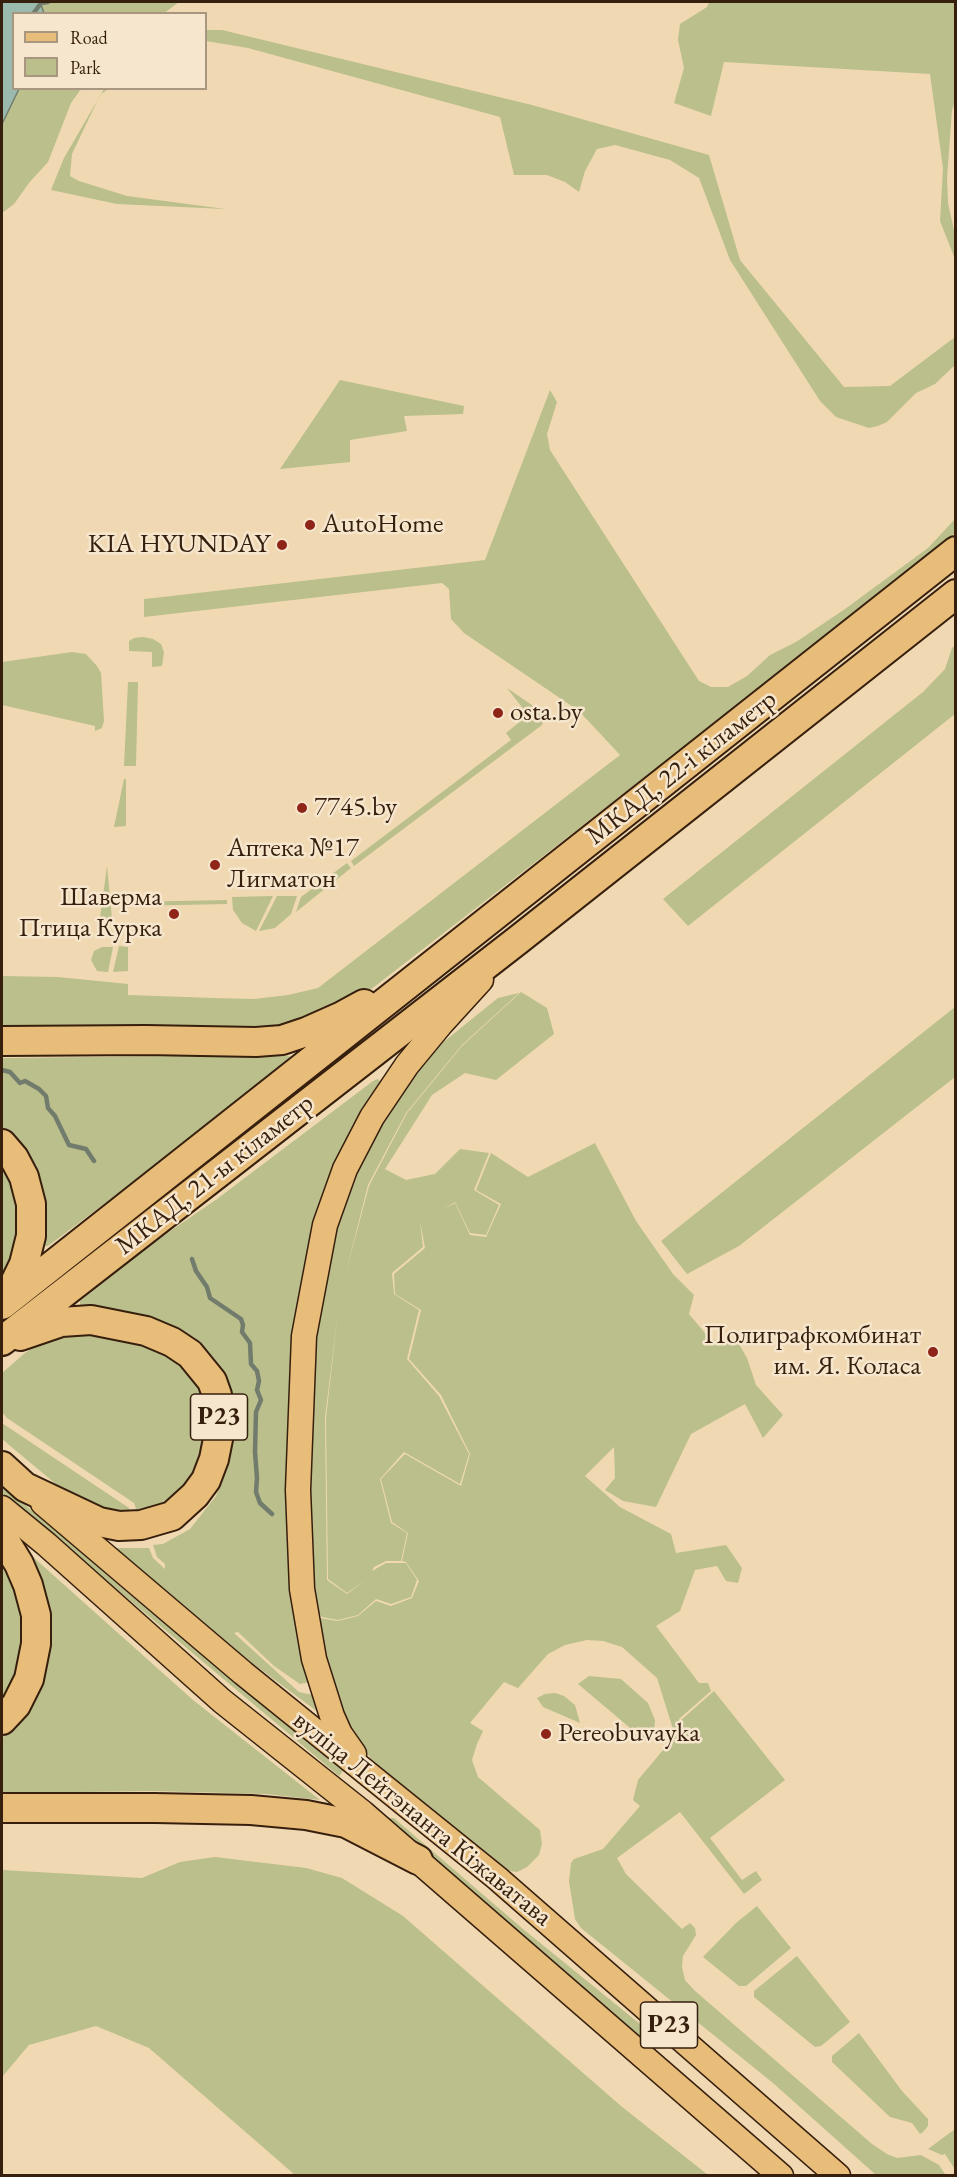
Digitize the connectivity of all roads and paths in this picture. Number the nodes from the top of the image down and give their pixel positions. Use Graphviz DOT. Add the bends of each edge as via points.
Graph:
graph roads {
  1 [pos="956,551"];
  2 [pos="956,594"];
  3 [pos="518,940"];
  4 [pos="431,967"];
  5 [pos="408,985"];
  6 [pos="429,1009"];
  7 [pos="2,1041"];
  8 [pos="2,1144"];
  9 [pos="4,1303"];
  10 [pos="2,1342"];
  11 [pos="2,1466"];
  12 [pos="26,1487"];
  13 [pos="2,1508"];
  14 [pos="2,1536"];
  15 [pos="2,1720"];
  16 [pos="357,1765"];
  17 [pos="330,1788"];
  18 [pos="395,1793"];
  19 [pos="2,1808"];
  20 [pos="363,1813"];
  21 [pos="418,1860"];
  22 [pos="781,2175"];
  23 [pos="838,2175"];
  1 -- 4 [label="highway, МКАД, 22-і кіламетр"];
  2 -- 3 [label="highway, МКАД, 22-і кіламетр"];
  3 -- 6 [label="highway, МКАД, 22-і кіламетр"];
  3 -- 18 [label="main road, Р23" via="407,1065 372,1117 345,1169 325,1225 304,1336 298,1491 302,1589 314,1659 340,1734 354,1754"];
  4 -- 5 [label="highway, МКАД, 22-і кіламетр"];
  4 -- 7 [label="highway" via="342,1016 282,1040"];
  5 -- 9 [label="highway, МКАД, 21-ы кіламетр"];
  6 -- 10 [label="highway, МКАД, 21-ы кіламетр"];
  8 -- 9 [label="highway" via="24,1178 31,1204 31,1236 24,1264"];
  10 -- 12 [label="highway, Р23" via="61,1322 121,1324 172,1342 190,1354 203,1368 217,1395 219,1434 214,1459 195,1495 172,1516 141,1525 119,1526 99,1522"];
  11 -- 12 [label="highway, вуліца Лейтэнанта Кіжаватава / Р23"];
  12 -- 16 [label="main road, вуліца Лейтэнанта Кіжаватава / Р23"];
  13 -- 17 [label="main road, вуліца Лейтэнанта Кіжаватава / Р23" via="222,1701"];
  14 -- 15 [label="highway" via="23,1574 36,1615 36,1644 29,1679 16,1705"];
  16 -- 17 [label="main road" via="352,1776"];
  16 -- 18 [label="main road, вуліца Лейтэнанта Кіжаватава / Р23"];
  17 -- 20 [label="main road, вуліца Лейтэнанта Кіжаватава / Р23"];
  18 -- 20 [label="main road" via="369,1801"];
  18 -- 23 [label="main road, вуліца Лейтэнанта Кіжаватава / Р23"];
  19 -- 21 [label="highway, Р23" via="251,1810 306,1815 346,1823"];
  20 -- 21 [label="main road, вуліца Лейтэнанта Кіжаватава / Р23"];
  21 -- 22 [label="main road, вуліца Лейтэнанта Кіжаватава / Р23"];
}
